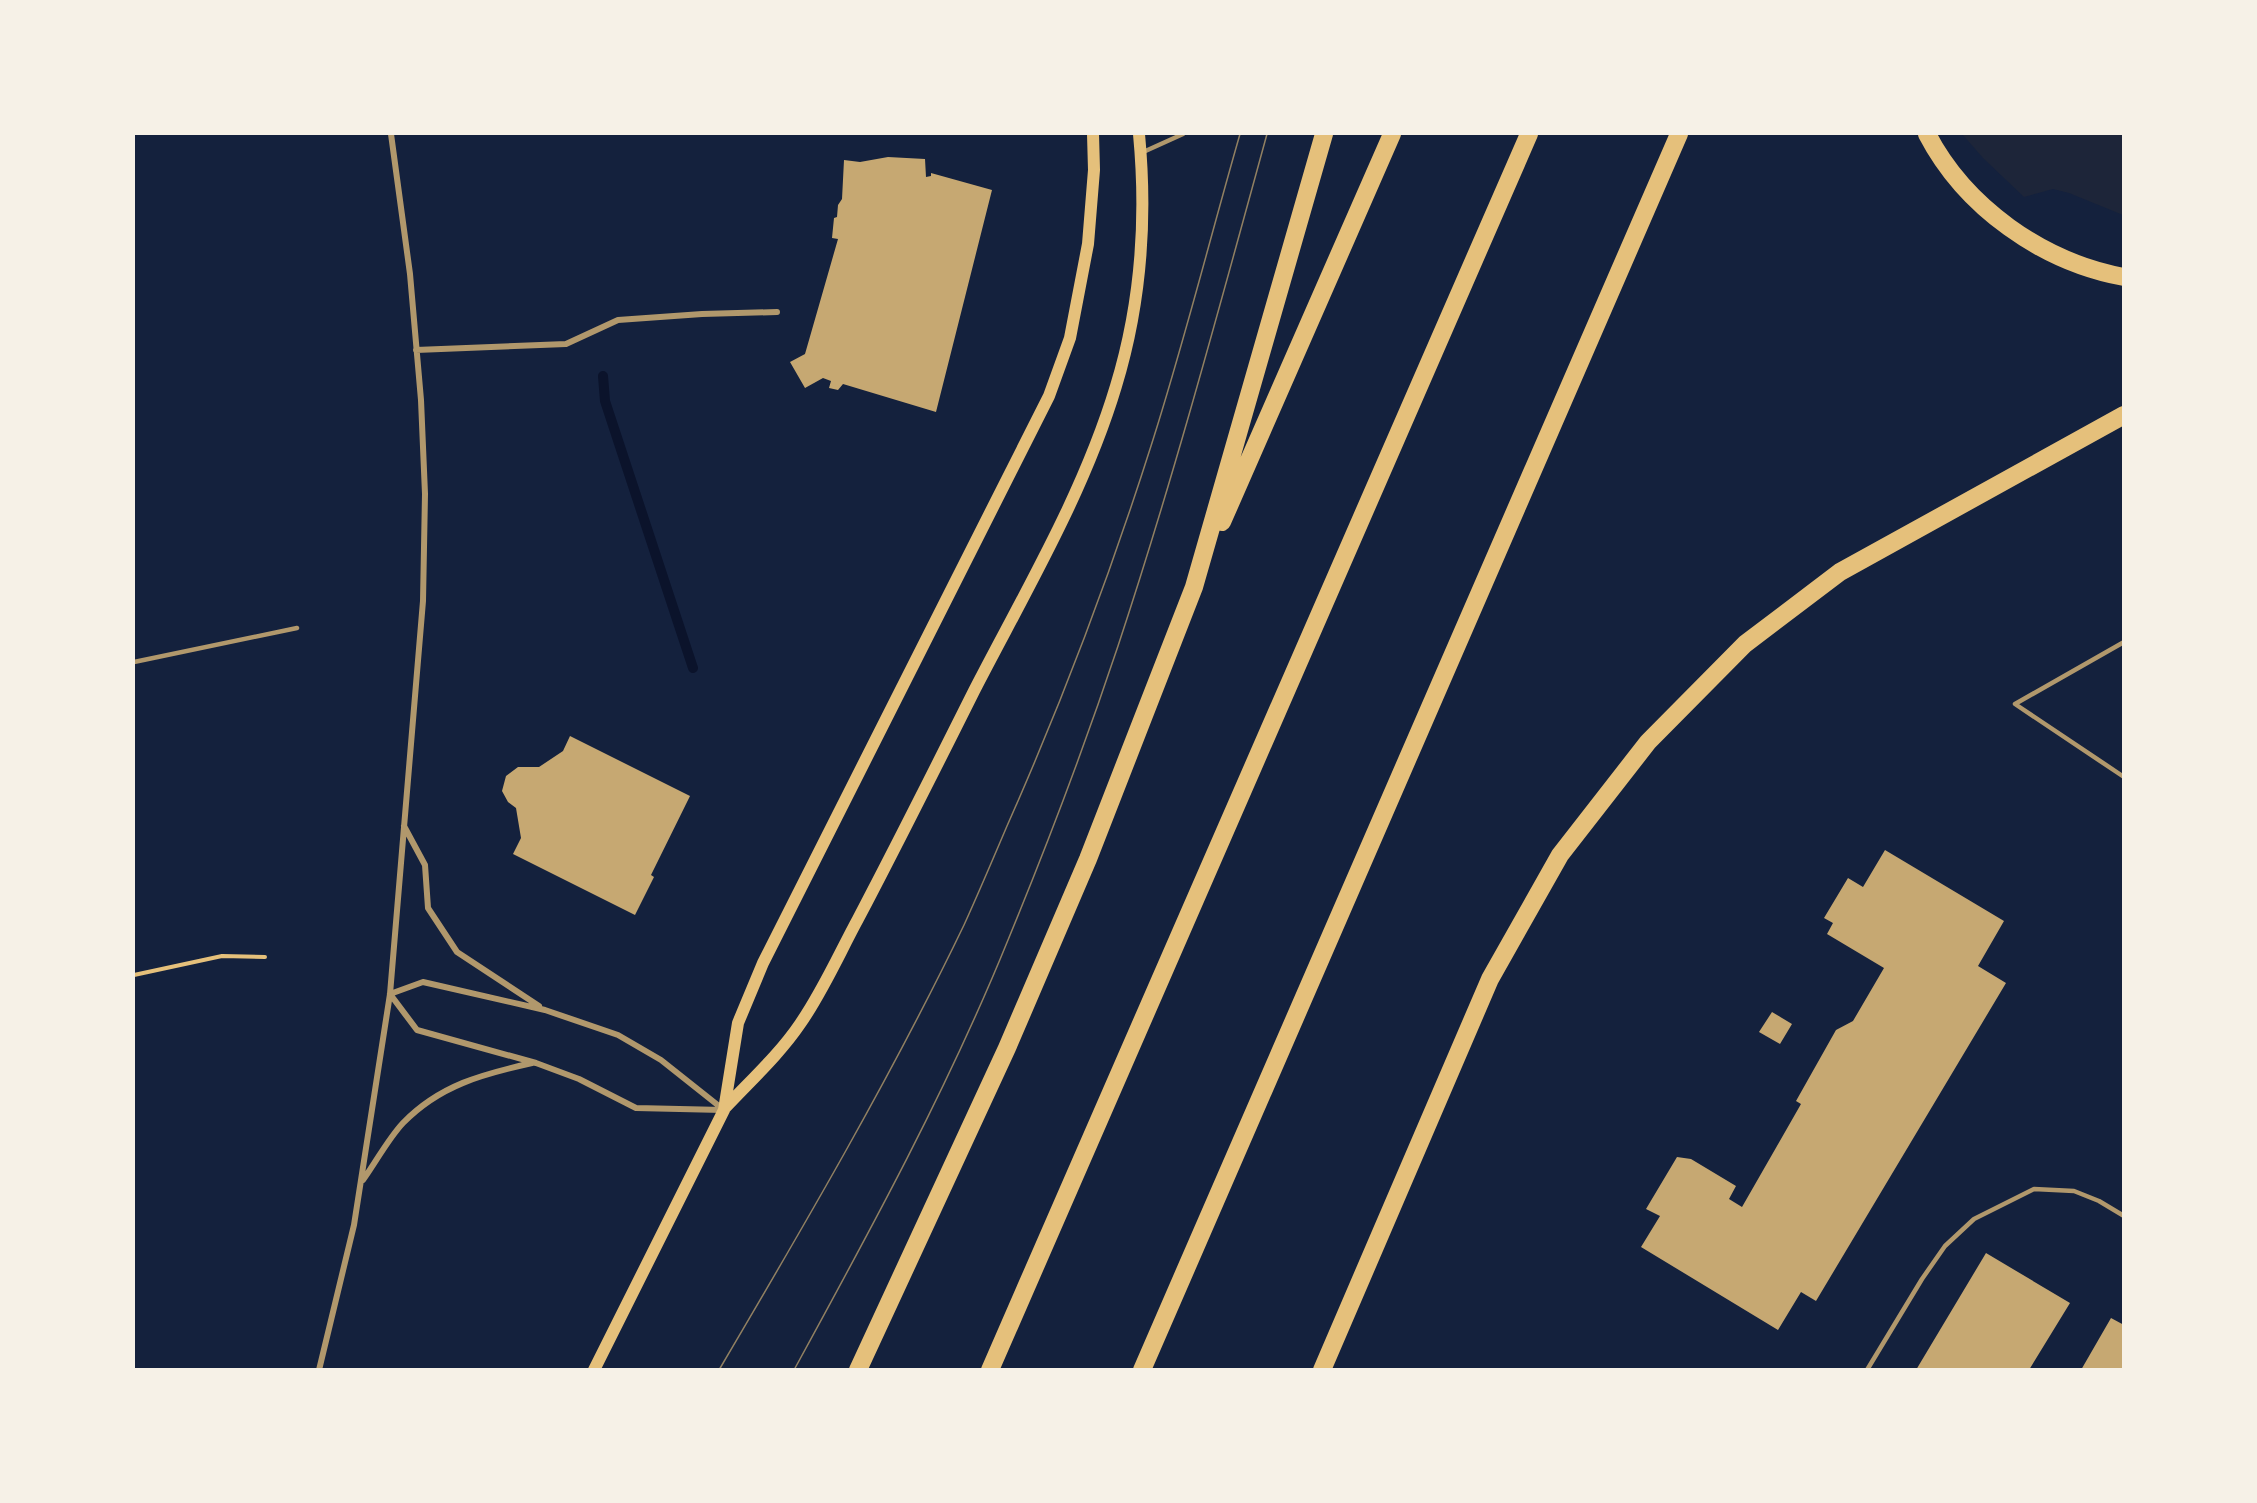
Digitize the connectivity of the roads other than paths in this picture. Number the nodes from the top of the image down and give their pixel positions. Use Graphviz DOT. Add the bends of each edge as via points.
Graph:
graph roads {
  1 [pos="391,134"];
  2 [pos="1094,134"];
  3 [pos="1139,134"];
  4 [pos="1183,134"];
  5 [pos="1324,134"];
  6 [pos="1392,134"];
  7 [pos="1529,134"];
  8 [pos="1679,134"];
  9 [pos="1927,134"];
  10 [pos="1141,153"];
  11 [pos="2124,277"];
  12 [pos="777,312"];
  13 [pos="416,350"];
  14 [pos="2124,415"];
  15 [pos="1194,587"];
  16 [pos="297,628"];
  17 [pos="2124,642"];
  18 [pos="134,662"];
  19 [pos="2124,777"];
  20 [pos="404,825"];
  21 [pos="390,994"];
  22 [pos="545,1010"];
  23 [pos="536,1063"];
  24 [pos="724,1110"];
  25 [pos="362,1182"];
  26 [pos="2124,1216"];
  27 [pos="319,1370"];
  28 [pos="594,1370"];
  29 [pos="858,1370"];
  30 [pos="990,1370"];
  31 [pos="1142,1370"];
  32 [pos="1322,1370"];
  33 [pos="1867,1370"];
  1 -- 13 [label="street"];
  2 -- 24 [label="main road" via="1088,244 1070,338 1049,396 763,963 738,1023"];
  3 -- 10 [label="main road"];
  4 -- 10 [label="lane"];
  5 -- 15 [label="highway"];
  6 -- 15 [label="highway"];
  7 -- 30 [label="highway"];
  8 -- 31 [label="highway"];
  9 -- 11 [label="highway" via="1955,176 1983,206 2014,230 2068,260"];
  10 -- 24 [label="main road" via="1142,251 1132,318 1117,385 1096,448 814,1001 787,1042"];
  12 -- 13 [label="street" via="618,320 566,344"];
  13 -- 20 [label="street" via="425,494 423,601"];
  14 -- 32 [label="highway" via="1840,572 1745,644 1648,741 1560,855 1490,979"];
  15 -- 29 [label="highway" via="1088,859 1007,1048"];
  16 -- 18 [label="lane"];
  17 -- 19 [label="lane" via="2015,705"];
  20 -- 21 [label="street"];
  20 -- 22 [label="street" via="425,865 428,908 457,952"];
  21 -- 22 [label="street" via="423,982"];
  21 -- 23 [label="street" via="417,1030"];
  21 -- 25 [label="street"];
  22 -- 24 [label="street" via="627,1040 661,1060"];
  23 -- 24 [label="street" via="579,1079 636,1108"];
  23 -- 25 [label="street" via="486,1073 441,1091 403,1123"];
  24 -- 28 [label="main road"];
  25 -- 27 [label="street"];
  26 -- 33 [label="lane" via="2074,1191 2034,1189 1974,1219 1945,1246"];
}
